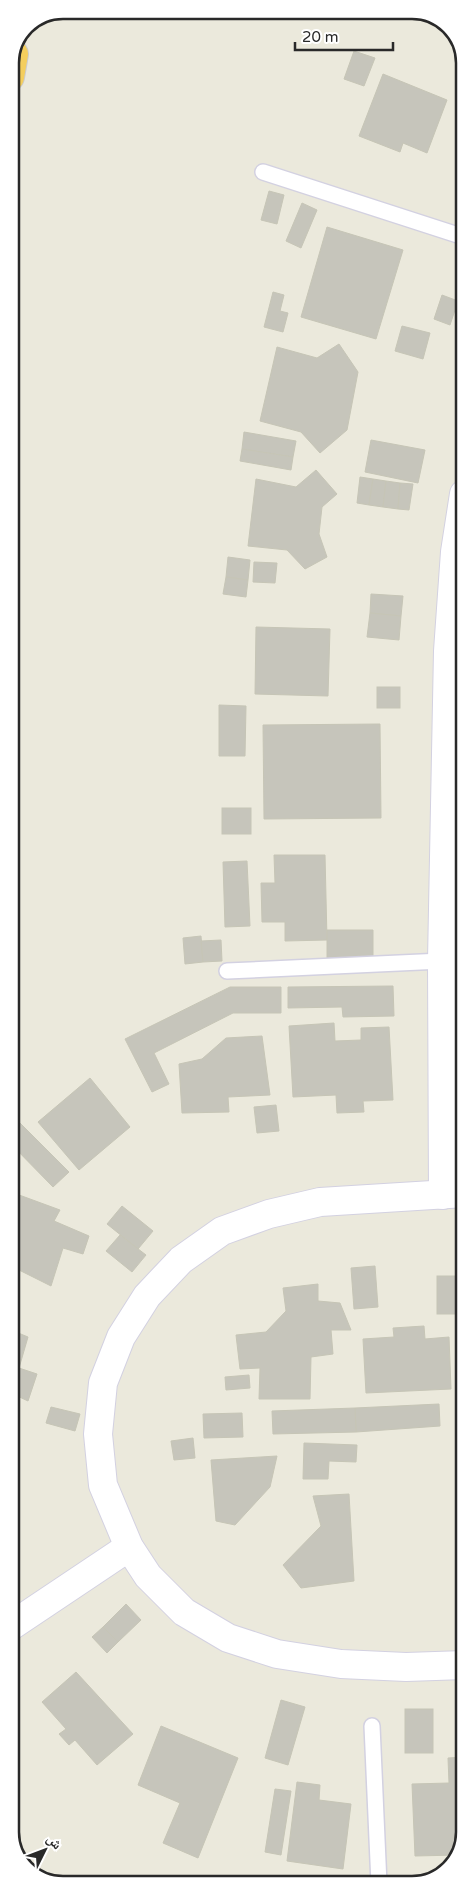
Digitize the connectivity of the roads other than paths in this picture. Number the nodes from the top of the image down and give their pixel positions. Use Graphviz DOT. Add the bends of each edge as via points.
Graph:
graph roads {
  1 [pos="263,172"];
  2 [pos="456,235"];
  3 [pos="456,546"];
  4 [pos="442,961"];
  5 [pos="226,972"];
  6 [pos="454,1194"];
  7 [pos="129,1547"];
  8 [pos="19,1621"];
  9 [pos="456,1665"];
  10 [pos="372,1726"];
  11 [pos="379,1876"];
  1 -- 2 [label="lane"];
  3 -- 4 [label="street" via="448,651"];
  4 -- 5 [label="lane"];
  4 -- 6 [label="street"];
  6 -- 7 [label="street" via="320,1202 269,1214 222,1231 181,1260 147,1296 121,1337 104,1383 98,1434 103,1485"];
  7 -- 8 [label="street"];
  7 -- 9 [label="street" via="148,1576 184,1612 228,1638 277,1654 341,1664"];
  10 -- 11 [label="lane"];
}
